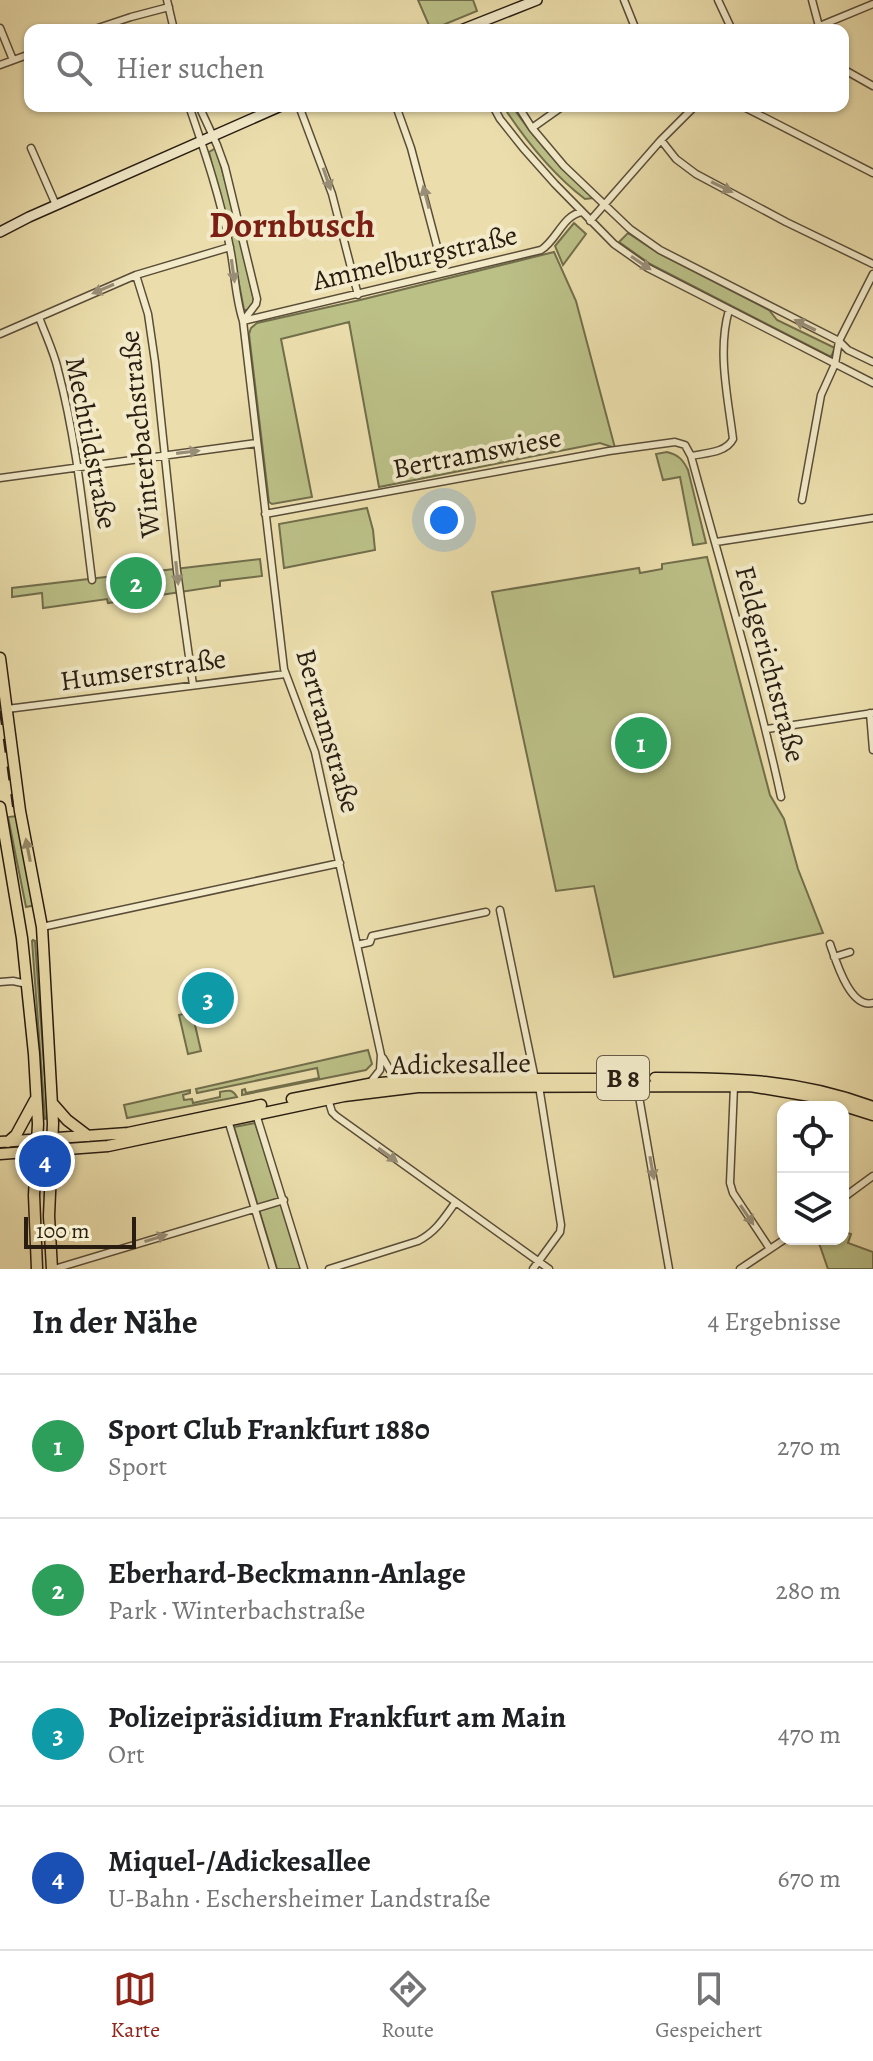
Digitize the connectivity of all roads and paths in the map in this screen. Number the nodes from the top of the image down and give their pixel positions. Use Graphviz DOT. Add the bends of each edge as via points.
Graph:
graph roads {
  1 [pos="537,0"];
  2 [pos="624,0"];
  3 [pos="718,0"];
  4 [pos="812,0"];
  5 [pos="168,4"];
  6 [pos="873,4"];
  7 [pos="110,24"];
  8 [pos="173,24"];
  9 [pos="485,24"];
  10 [pos="634,24"];
  11 [pos="729,24"];
  12 [pos="819,24"];
  13 [pos="829,24"];
  14 [pos="0,28"];
  15 [pos="24,56"];
  16 [pos="13,60"];
  17 [pos="0,65"];
  18 [pos="849,72"];
  19 [pos="873,86"];
  20 [pos="191,112"];
  21 [pos="202,112"];
  22 [pos="267,112"];
  23 [pos="301,112"];
  24 [pos="398,112"];
  25 [pos="496,112"];
  26 [pos="522,112"];
  27 [pos="555,112"];
  28 [pos="686,112"];
  29 [pos="754,112"];
  30 [pos="532,128"];
  31 [pos="212,136"];
  32 [pos="661,140"];
  33 [pos="201,141"];
  34 [pos="31,148"];
  35 [pos="873,173"];
  36 [pos="604,204"];
  37 [pos="56,205"];
  38 [pos="582,212"];
  39 [pos="29,217"];
  40 [pos="590,221"];
  41 [pos="0,226"];
  42 [pos="0,232"];
  43 [pos="230,247"];
  44 [pos="873,264"];
  45 [pos="444,273"];
  46 [pos="873,274"];
  47 [pos="136,275"];
  48 [pos="358,295"];
  49 [pos="729,310"];
  50 [pos="39,317"];
  51 [pos="243,321"];
  52 [pos="0,334"];
  53 [pos="839,341"];
  54 [pos="873,362"];
  55 [pos="835,364"];
  56 [pos="873,383"];
  57 [pos="257,443"];
  58 [pos="165,455"];
  59 [pos="691,456"];
  60 [pos="78,468"];
  61 [pos="0,478"];
  62 [pos="792,490"];
  63 [pos="803,490"];
  64 [pos="802,500"];
  65 [pos="265,514"];
  66 [pos="873,518"];
  67 [pos="716,542"];
  68 [pos="92,580"];
  69 [pos="0,658"];
  70 [pos="285,674"];
  71 [pos="193,685"];
  72 [pos="7,709"];
  73 [pos="872,713"];
  74 [pos="767,729"];
  75 [pos="873,750"];
  76 [pos="781,797"];
  77 [pos="0,807"];
  78 [pos="340,863"];
  79 [pos="500,910"];
  80 [pos="486,912"];
  81 [pos="19,921"];
  82 [pos="34,934"];
  83 [pos="830,944"];
  84 [pos="357,945"];
  85 [pos="850,952"];
  86 [pos="834,957"];
  87 [pos="0,982"];
  88 [pos="27,984"];
  89 [pos="873,1003"];
  90 [pos="381,1055"];
  91 [pos="396,1081"];
  92 [pos="537,1082"];
  93 [pos="369,1084"];
  94 [pos="637,1085"];
  95 [pos="734,1086"];
  96 [pos="36,1098"];
  97 [pos="328,1099"];
  98 [pos="51,1102"];
  99 [pos="873,1107"];
  100 [pos="256,1114"];
  101 [pos="873,1115"];
  102 [pos="228,1120"];
  103 [pos="89,1136"];
  104 [pos="53,1139"];
  105 [pos="38,1140"];
  106 [pos="4,1142"];
  107 [pos="52,1151"];
  108 [pos="37,1152"];
  109 [pos="0,1154"];
  110 [pos="873,1176"];
  111 [pos="849,1194"];
  112 [pos="284,1200"];
  113 [pos="455,1203"];
  114 [pos="255,1208"];
  115 [pos="777,1244"];
  116 [pos="770,1249"];
  117 [pos="538,1261"];
  118 [pos="37,1269"];
  119 [pos="53,1269"];
  120 [pos="273,1269"];
  121 [pos="304,1269"];
  122 [pos="329,1269"];
  123 [pos="533,1269"];
  124 [pos="549,1269"];
  125 [pos="669,1269"];
  126 [pos="740,1269"];
  1 -- 9 [label="main road"];
  2 -- 10 [label="street"];
  3 -- 11 [label="street"];
  4 -- 12 [label="street"];
  5 -- 7 [label="street"];
  5 -- 8 [label="street"];
  6 -- 13 [label="street"];
  14 -- 16 [label="street"];
  15 -- 16 [label="street"];
  16 -- 17 [label="street"];
  18 -- 19 [label="street"];
  20 -- 33 [label="street, Bertramstraße"];
  21 -- 31 [label="street, Bertramstraße"];
  22 -- 31 [label="main road"];
  23 -- 48 [label="street, one-way" via="332,194"];
  45 -- 24 [label="street, one-way"];
  25 -- 38 [label="street"];
  26 -- 30 [label="street"];
  27 -- 30 [label="street"];
  28 -- 32 [label="street"];
  29 -- 35 [label="street"];
  30 -- 36 [label="street"];
  31 -- 33 [label="main road"];
  31 -- 51 [label="street, Bertramstraße" via="225,167 257,299"];
  32 -- 36 [label="street"];
  32 -- 44 [label="street, one-way" via="696,174"];
  33 -- 37 [label="main road"];
  33 -- 43 [label="street, Bertramstraße"];
  34 -- 37 [label="street"];
  36 -- 40 [label="street"];
  53 -- 36 [label="street, one-way" via="660,250"];
  37 -- 39 [label="main road"];
  38 -- 40 [label="street"];
  38 -- 45 [label="street, Ammelburgstraße" via="569,218 541,250"];
  39 -- 41 [label="main road"];
  39 -- 42 [label="main road"];
  40 -- 49 [label="street, one-way" via="648,268"];
  43 -- 47 [label="street"];
  43 -- 51 [label="street, Bertramstraße, one-way"];
  45 -- 48 [label="street, Ammelburgstraße"];
  46 -- 53 [label="street"];
  47 -- 50 [label="street, one-way"];
  47 -- 58 [label="street, Winterbachstraße" via="148,314"];
  48 -- 51 [label="street, Ammelburgstraße"];
  49 -- 55 [label="street"];
  49 -- 59 [label="street" via="724,357 733,439 724,449"];
  50 -- 52 [label="street"];
  50 -- 60 [label="street, Mechtildstraße" via="57,366"];
  51 -- 57 [label="street, Bertramstraße"];
  53 -- 54 [label="street"];
  53 -- 55 [label="street"];
  55 -- 56 [label="street"];
  55 -- 63 [label="street" via="821,395"];
  58 -- 57 [label="street, one-way"];
  57 -- 65 [label="street, Bertramstraße"];
  58 -- 60 [label="street"];
  58 -- 71 [label="street, Winterbachstraße, one-way"];
  59 -- 65 [label="street, Bertramswiese" via="685,445 666,443"];
  59 -- 67 [label="street, Feldgerichtstraße"];
  60 -- 61 [label="street"];
  60 -- 68 [label="street, Mechtildstraße"];
  62 -- 63 [label="street"];
  63 -- 64 [label="street"];
  65 -- 70 [label="street, Bertramstraße"];
  66 -- 67 [label="street"];
  67 -- 74 [label="street, Feldgerichtstraße"];
  69 -- 72 [label="main road"];
  70 -- 71 [label="street, Humserstraße"];
  70 -- 78 [label="street, Bertramstraße" via="315,752"];
  71 -- 72 [label="street, Humserstraße"];
  82 -- 72 [label="main road, one-way"];
  73 -- 74 [label="street"];
  73 -- 75 [label="street"];
  74 -- 76 [label="street, Feldgerichtstraße"];
  77 -- 81 [label="main road"];
  78 -- 82 [label="street"];
  78 -- 84 [label="street, Bertramstraße"];
  79 -- 92 [label="street, Adickesallee"];
  80 -- 84 [label="street" via="372,936 370,942"];
  81 -- 82 [label="main road"];
  81 -- 82 [label="main road"];
  82 -- 88 [label="main road"];
  82 -- 98 [label="main road"];
  83 -- 86 [label="street"];
  84 -- 90 [label="street, Bertramstraße"];
  85 -- 86 [label="street"];
  86 -- 89 [label="street" via="852,993 861,1003"];
  87 -- 88 [label="street"];
  88 -- 96 [label="main road"];
  90 -- 91 [label="street, Bertramstraße"];
  90 -- 93 [label="street" via="380,1070"];
  91 -- 92 [label="main road, Adickesallee / B 8"];
  91 -- 93 [label="main road, Adickesallee / B 8"];
  92 -- 94 [label="main road, Adickesallee / B 8"];
  92 -- 97 [label="main road, Adickesallee / B 8" via="383,1089"];
  92 -- 99 [label="main road, Adickesallee / B 8" via="741,1079 809,1088"];
  92 -- 117 [label="street" via="561,1225"];
  93 -- 103 [label="main road, Adickesallee / B 8" via="128,1133"];
  94 -- 95 [label="main road, Adickesallee / B 8"];
  94 -- 125 [label="street, one-way"];
  95 -- 101 [label="main road, Adickesallee / B 8" via="800,1093"];
  95 -- 116 [label="street, one-way" via="730,1183"];
  96 -- 105 [label="main road"];
  96 -- 106 [label="main road" via="16,1135"];
  97 -- 100 [label="main road, Adickesallee / B 8"];
  97 -- 113 [label="street, one-way" via="336,1116"];
  98 -- 103 [label="main road"];
  98 -- 104 [label="main road"];
  100 -- 102 [label="main road, Adickesallee / B 8"];
  100 -- 112 [label="street"];
  102 -- 107 [label="main road, Adickesallee / B 8" via="117,1144"];
  102 -- 114 [label="street"];
  103 -- 104 [label="main road, Adickesallee / B 8"];
  104 -- 105 [label="main road, B 8"];
  104 -- 107 [label="main road"];
  105 -- 106 [label="main road, B 8"];
  105 -- 108 [label="main road"];
  107 -- 108 [label="main road, B 8"];
  107 -- 119 [label="main road"];
  108 -- 109 [label="main road, B 8"];
  108 -- 118 [label="main road"];
  110 -- 111 [label="street"];
  112 -- 114 [label="street"];
  112 -- 121 [label="street"];
  113 -- 117 [label="street"];
  113 -- 122 [label="street" via="428,1236"];
  119 -- 114 [label="street, one-way"];
  114 -- 120 [label="street"];
  115 -- 116 [label="street"];
  116 -- 126 [label="street"];
  117 -- 123 [label="street"];
  117 -- 124 [label="street"];
}
